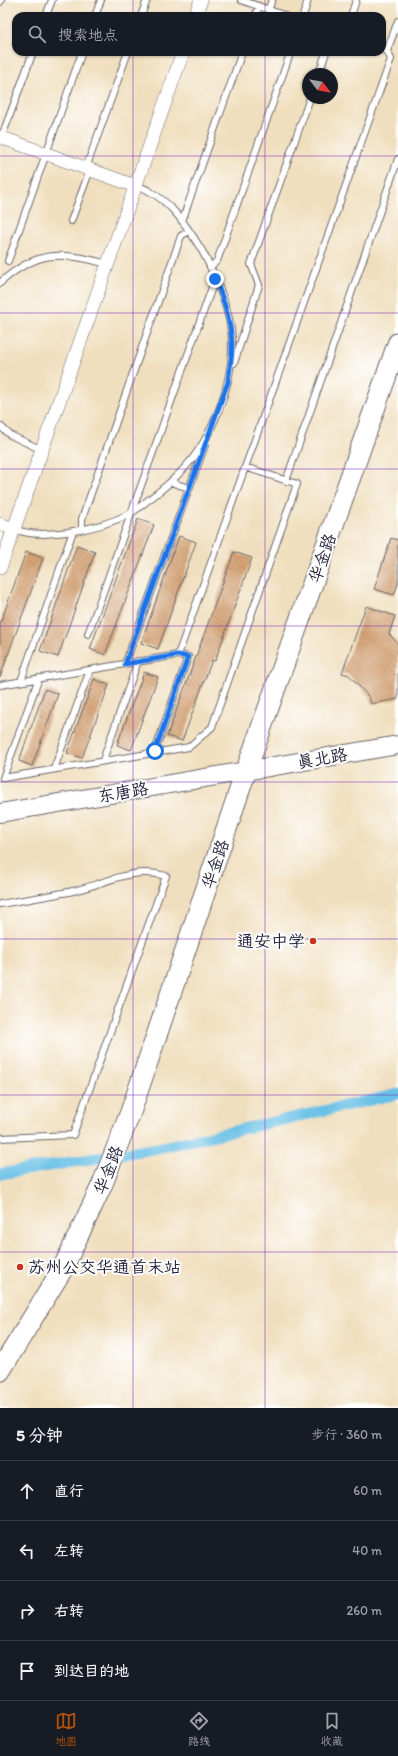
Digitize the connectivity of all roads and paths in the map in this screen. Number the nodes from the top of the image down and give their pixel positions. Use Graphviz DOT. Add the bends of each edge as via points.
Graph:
graph roads {
  1 [pos="52,0"];
  2 [pos="101,0"];
  3 [pos="147,0"];
  4 [pos="201,0"];
  5 [pos="240,0"];
  6 [pos="272,0"];
  7 [pos="308,0"];
  8 [pos="356,0"];
  9 [pos="259,6"];
  10 [pos="268,10"];
  11 [pos="48,12"];
  12 [pos="96,12"];
  13 [pos="143,12"];
  14 [pos="196,12"];
  15 [pos="257,12"];
  16 [pos="274,12"];
  17 [pos="304,12"];
  18 [pos="352,12"];
  19 [pos="398,21"];
  20 [pos="386,48"];
  21 [pos="386,52"];
  22 [pos="31,56"];
  23 [pos="81,56"];
  24 [pos="127,56"];
  25 [pos="182,56"];
  26 [pos="241,56"];
  27 [pos="289,56"];
  28 [pos="325,56"];
  29 [pos="321,68"];
  30 [pos="308,104"];
  31 [pos="0,139"];
  32 [pos="46,154"];
  33 [pos="398,159"];
  34 [pos="88,169"];
  35 [pos="135,186"];
  36 [pos="71,221"];
  37 [pos="182,221"];
  38 [pos="189,231"];
  39 [pos="8,261"];
  40 [pos="108,264"];
  41 [pos="210,267"];
  42 [pos="215,279"];
  43 [pos="0,283"];
  44 [pos="232,336"];
  45 [pos="241,339"];
  46 [pos="398,343"];
  47 [pos="228,382"];
  48 [pos="0,427"];
  49 [pos="211,429"];
  50 [pos="42,450"];
  51 [pos="245,467"];
  52 [pos="286,481"];
  53 [pos="170,482"];
  54 [pos="189,488"];
  55 [pos="132,512"];
  56 [pos="0,524"];
  57 [pos="14,529"];
  58 [pos="82,529"];
  59 [pos="73,531"];
  60 [pos="0,568"];
  61 [pos="88,634"];
  62 [pos="178,655"];
  63 [pos="138,661"];
  64 [pos="125,664"];
  65 [pos="90,670"];
  66 [pos="39,678"];
  67 [pos="21,681"];
  68 [pos="0,685"];
  69 [pos="398,745"];
  70 [pos="155,751"];
  71 [pos="103,760"];
  72 [pos="54,769"];
  73 [pos="246,771"];
  74 [pos="0,813"];
  75 [pos="0,904"];
  76 [pos="0,1138"];
  77 [pos="0,1371"];
  1 -- 11 [label="lane"];
  2 -- 12 [label="lane"];
  3 -- 13 [label="lane"];
  4 -- 14 [label="street"];
  5 -- 9 [label="lane"];
  6 -- 10 [label="lane"];
  7 -- 17 [label="lane"];
  8 -- 18 [label="lane"];
  9 -- 10 [label="lane"];
  9 -- 15 [label="lane"];
  10 -- 16 [label="lane"];
  19 -- 20 [label="lane"];
  21 -- 51 [label="lane" via="391,59"];
  22 -- 31 [label="lane"];
  23 -- 32 [label="lane"];
  24 -- 34 [label="lane"];
  25 -- 35 [label="street"];
  26 -- 37 [label="lane"];
  27 -- 41 [label="lane" via="217,261"];
  28 -- 29 [label="lane"];
  30 -- 45 [label="lane" via="251,264 259,285"];
  31 -- 32 [label="street"];
  32 -- 34 [label="street"];
  32 -- 39 [label="lane"];
  33 -- 52 [label="lane"];
  34 -- 35 [label="street"];
  34 -- 36 [label="lane"];
  35 -- 37 [label="lane" via="149,191 167,204"];
  35 -- 40 [label="street"];
  37 -- 38 [label="lane"];
  38 -- 41 [label="lane"];
  38 -- 58 [label="lane" via="181,236 82,518"];
  40 -- 43 [label="lane" via="69,255 49,255 29,263"];
  40 -- 50 [label="street"];
  41 -- 42 [label="lane"];
  42 -- 44 [label="lane"];
  42 -- 55 [label="lane"];
  44 -- 45 [label="lane"];
  44 -- 47 [label="lane"];
  45 -- 47 [label="lane"];
  46 -- 73 [label="main road, 华金路"];
  47 -- 49 [label="lane"];
  48 -- 50 [label="lane" via="10,435"];
  49 -- 53 [label="lane" via="197,452"];
  49 -- 54 [label="lane"];
  50 -- 57 [label="street"];
  51 -- 52 [label="lane"];
  51 -- 62 [label="lane"];
  52 -- 70 [label="lane" via="297,484 212,727 189,747"];
  53 -- 54 [label="lane"];
  53 -- 55 [label="lane"];
  54 -- 64 [label="lane"];
  55 -- 58 [label="lane" via="100,525"];
  55 -- 61 [label="lane"];
  56 -- 57 [label="street"];
  57 -- 59 [label="lane" via="24,533 44,534"];
  57 -- 60 [label="street"];
  58 -- 59 [label="lane"];
  59 -- 67 [label="lane"];
  62 -- 63 [label="lane"];
  62 -- 70 [label="lane" via="188,657"];
  63 -- 64 [label="lane"];
  63 -- 71 [label="lane"];
  64 -- 65 [label="lane"];
  65 -- 66 [label="lane"];
  65 -- 72 [label="lane"];
  66 -- 67 [label="lane"];
  66 -- 72 [label="lane" via="3,778"];
  67 -- 68 [label="lane"];
  69 -- 73 [label="street, 真北路"];
  70 -- 71 [label="lane"];
  71 -- 72 [label="lane"];
  73 -- 74 [label="street, 东唐路"];
  73 -- 77 [label="main road, 华金路" via="105,1179 62,1270"];
  75 -- 76 [label="lane" via="74,891 140,872 154,872 166,876 73,1135"];
}
